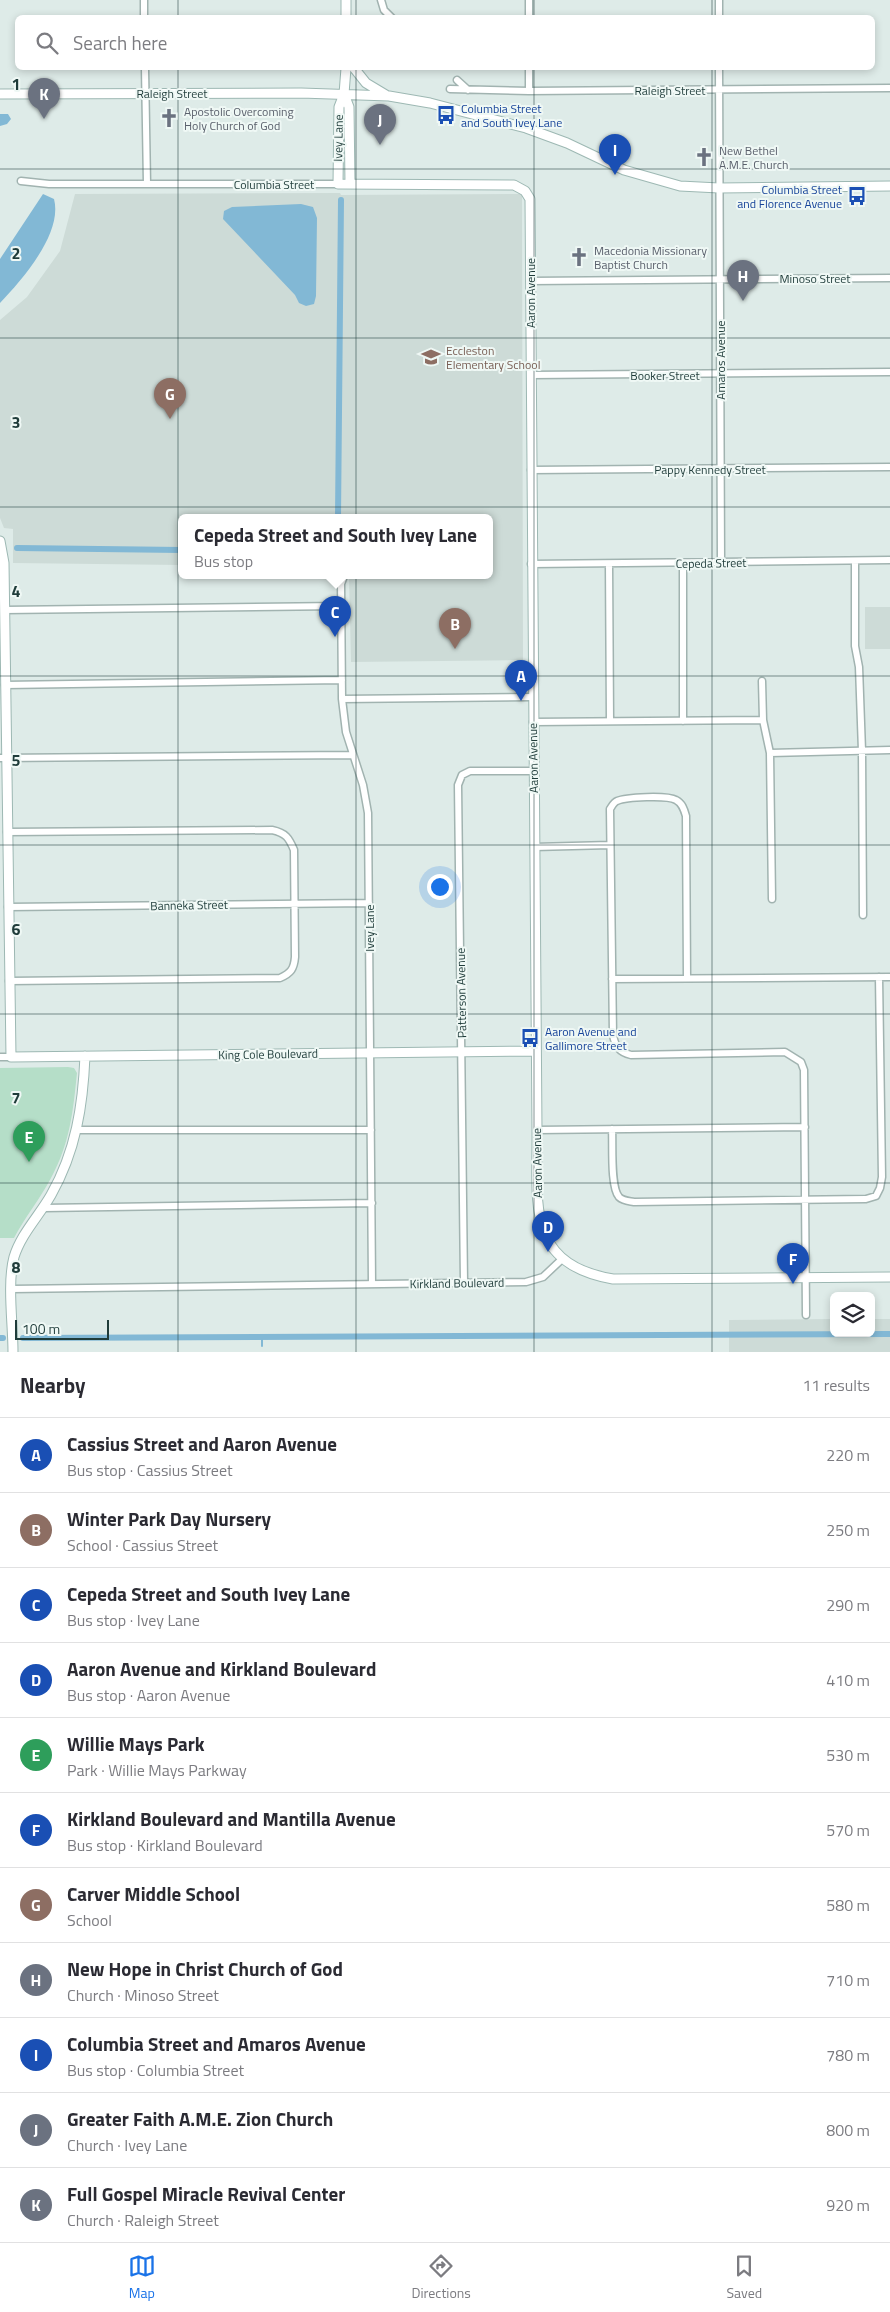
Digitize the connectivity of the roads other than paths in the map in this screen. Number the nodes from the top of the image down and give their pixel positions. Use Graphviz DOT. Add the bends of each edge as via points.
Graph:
graph roads {
  1 [pos="144,0"];
  2 [pos="346,0"];
  3 [pos="381,0"];
  4 [pos="529,0"];
  5 [pos="718,0"];
  6 [pos="144,15"];
  7 [pos="346,15"];
  8 [pos="389,15"];
  9 [pos="529,15"];
  10 [pos="719,15"];
  11 [pos="145,70"];
  12 [pos="346,70"];
  13 [pos="356,70"];
  14 [pos="529,70"];
  15 [pos="719,70"];
  16 [pos="457,80"];
  17 [pos="890,88"];
  18 [pos="450,89"];
  19 [pos="468,90"];
  20 [pos="719,90"];
  21 [pos="529,91"];
  22 [pos="146,93"];
  23 [pos="0,94"];
  24 [pos="344,94"];
  25 [pos="389,96"];
  26 [pos="21,181"];
  27 [pos="147,184"];
  28 [pos="338,184"];
  29 [pos="350,184"];
  30 [pos="890,186"];
  31 [pos="719,188"];
  32 [pos="525,191"];
  33 [pos="719,278"];
  34 [pos="890,278"];
  35 [pos="530,281"];
  36 [pos="890,372"];
  37 [pos="721,374"];
  38 [pos="531,375"];
  39 [pos="890,467"];
  40 [pos="720,469"];
  41 [pos="530,470"];
  42 [pos="0,541"];
  43 [pos="890,560"];
  44 [pos="855,561"];
  45 [pos="721,562"];
  46 [pos="683,563"];
  47 [pos="531,564"];
  48 [pos="609,564"];
  49 [pos="343,579"];
  50 [pos="341,606"];
  51 [pos="4,610"];
  52 [pos="342,680"];
  53 [pos="762,682"];
  54 [pos="5,685"];
  55 [pos="533,697"];
  56 [pos="342,699"];
  57 [pos="763,720"];
  58 [pos="610,721"];
  59 [pos="683,721"];
  60 [pos="533,722"];
  61 [pos="890,750"];
  62 [pos="862,751"];
  63 [pos="770,753"];
  64 [pos="352,755"];
  65 [pos="3,758"];
  66 [pos="534,771"];
  67 [pos="7,832"];
  68 [pos="610,845"];
  69 [pos="534,846"];
  70 [pos="772,899"];
  71 [pos="369,902"];
  72 [pos="295,903"];
  73 [pos="8,907"];
  74 [pos="863,915"];
  75 [pos="880,977"];
  76 [pos="890,977"];
  77 [pos="687,978"];
  78 [pos="612,979"];
  79 [pos="10,981"];
  80 [pos="461,1051"];
  81 [pos="536,1051"];
  82 [pos="370,1052"];
  83 [pos="85,1056"];
  84 [pos="0,1057"];
  85 [pos="11,1057"];
  86 [pos="805,1128"];
  87 [pos="612,1129"];
  88 [pos="77,1130"];
  89 [pos="371,1130"];
  90 [pos="537,1130"];
  91 [pos="805,1201"];
  92 [pos="372,1204"];
  93 [pos="44,1208"];
  94 [pos="562,1260"];
  95 [pos="806,1277"];
  96 [pos="890,1277"];
  97 [pos="464,1283"];
  98 [pos="372,1284"];
  99 [pos="12,1289"];
  100 [pos="806,1315"];
  101 [pos="14,1352"];
  1 -- 6 [label="street"];
  2 -- 7 [label="street"];
  3 -- 8 [label="street"];
  4 -- 9 [label="street"];
  5 -- 10 [label="street"];
  11 -- 22 [label="street"];
  12 -- 24 [label="street, Ivey Lane"];
  13 -- 25 [label="street" via="366,83"];
  14 -- 21 [label="street"];
  15 -- 20 [label="street, Amaros Avenue"];
  16 -- 19 [label="street"];
  17 -- 20 [label="street, Raleigh Street"];
  18 -- 19 [label="street, Raleigh Street"];
  19 -- 21 [label="street, Raleigh Street"];
  20 -- 21 [label="street, Raleigh Street"];
  20 -- 31 [label="street, Amaros Avenue"];
  22 -- 23 [label="street, Raleigh Street"];
  22 -- 24 [label="street, Raleigh Street"];
  22 -- 27 [label="street"];
  24 -- 25 [label="street"];
  24 -- 28 [label="street, Ivey Lane" via="339,107"];
  24 -- 29 [label="street, Ivey Lane" via="348,108"];
  25 -- 31 [label="street" via="430,103 526,128 642,176 680,186"];
  26 -- 27 [label="street, Columbia Street"];
  27 -- 28 [label="street, Columbia Street"];
  28 -- 29 [label="street, Columbia Street"];
  29 -- 32 [label="street, Columbia Street" via="514,185"];
  30 -- 31 [label="street"];
  31 -- 33 [label="street, Amaros Avenue"];
  32 -- 35 [label="street, Aaron Avenue" via="530,199"];
  33 -- 34 [label="street, Minoso Street"];
  33 -- 35 [label="street, Minoso Street"];
  33 -- 37 [label="street, Amaros Avenue"];
  35 -- 38 [label="street, Aaron Avenue"];
  36 -- 37 [label="street, Booker Street"];
  37 -- 38 [label="street, Booker Street"];
  37 -- 40 [label="street, Amaros Avenue"];
  38 -- 41 [label="street, Aaron Avenue"];
  39 -- 40 [label="street, Pappy Kennedy Street"];
  40 -- 41 [label="street, Pappy Kennedy Street"];
  40 -- 45 [label="street, Amaros Avenue"];
  41 -- 47 [label="street, Aaron Avenue"];
  42 -- 51 [label="street"];
  43 -- 44 [label="street, Cepeda Street"];
  44 -- 45 [label="street, Cepeda Street"];
  44 -- 62 [label="street" via="855,646 859,667"];
  45 -- 46 [label="street, Cepeda Street"];
  46 -- 48 [label="street, Cepeda Street"];
  46 -- 59 [label="street"];
  47 -- 48 [label="street, Cepeda Street"];
  47 -- 55 [label="street, Aaron Avenue"];
  48 -- 58 [label="street"];
  49 -- 50 [label="street, Ivey Lane"];
  50 -- 51 [label="street"];
  50 -- 52 [label="street, Ivey Lane"];
  51 -- 54 [label="street"];
  52 -- 54 [label="street"];
  52 -- 56 [label="street, Ivey Lane"];
  53 -- 57 [label="street"];
  54 -- 65 [label="street"];
  55 -- 56 [label="street"];
  55 -- 60 [label="street, Aaron Avenue"];
  56 -- 64 [label="street, Ivey Lane"];
  57 -- 59 [label="street"];
  57 -- 63 [label="street"];
  58 -- 59 [label="street"];
  58 -- 60 [label="street"];
  60 -- 66 [label="street, Aaron Avenue"];
  61 -- 62 [label="street"];
  62 -- 63 [label="street"];
  62 -- 74 [label="street"];
  63 -- 70 [label="street"];
  64 -- 65 [label="street"];
  64 -- 71 [label="street, Ivey Lane" via="363,785 368,813"];
  65 -- 67 [label="street"];
  66 -- 69 [label="street, Aaron Avenue"];
  66 -- 80 [label="street, Patterson Avenue" via="470,771 462,775 458,785"];
  67 -- 72 [label="street" via="284,832 294,850"];
  67 -- 73 [label="street"];
  68 -- 69 [label="street"];
  68 -- 77 [label="street" via="610,810 616,801 669,798 677,800 683,807 686,816"];
  68 -- 78 [label="street"];
  69 -- 81 [label="street, Aaron Avenue"];
  71 -- 72 [label="street, Banneka Street"];
  71 -- 82 [label="street, Ivey Lane"];
  72 -- 73 [label="street, Banneka Street"];
  72 -- 79 [label="street" via="294,968 280,978"];
  73 -- 79 [label="street"];
  75 -- 76 [label="street"];
  75 -- 77 [label="street"];
  75 -- 91 [label="street" via="880,1188 876,1196 866,1199"];
  77 -- 78 [label="street"];
  78 -- 86 [label="street" via="612,1034 622,1052 631,1055 785,1052 801,1062 804,1070"];
  79 -- 85 [label="street"];
  80 -- 81 [label="street, King Cole Boulevard"];
  80 -- 82 [label="street, King Cole Boulevard"];
  80 -- 97 [label="street, Patterson Avenue"];
  81 -- 90 [label="street, Aaron Avenue"];
  82 -- 83 [label="street, King Cole Boulevard"];
  82 -- 89 [label="street, Ivey Lane"];
  83 -- 85 [label="street, King Cole Boulevard"];
  83 -- 88 [label="street"];
  84 -- 85 [label="street, King Cole Boulevard"];
  86 -- 87 [label="street"];
  86 -- 91 [label="street"];
  87 -- 90 [label="street"];
  87 -- 91 [label="street" via="614,1185 617,1196 623,1200"];
  88 -- 89 [label="street"];
  88 -- 93 [label="street" via="63,1172"];
  89 -- 92 [label="street, Ivey Lane"];
  90 -- 94 [label="street, Aaron Avenue" via="540,1220 546,1238"];
  91 -- 95 [label="street"];
  92 -- 93 [label="street"];
  92 -- 98 [label="street, Ivey Lane"];
  93 -- 99 [label="street" via="17,1247"];
  94 -- 95 [label="street" via="595,1276 613,1279"];
  94 -- 97 [label="street, Kirkland Boulevard" via="543,1277 526,1282"];
  95 -- 96 [label="street"];
  95 -- 100 [label="street"];
  97 -- 98 [label="street, Kirkland Boulevard"];
  98 -- 99 [label="street, Kirkland Boulevard"];
  99 -- 101 [label="street"];
}
